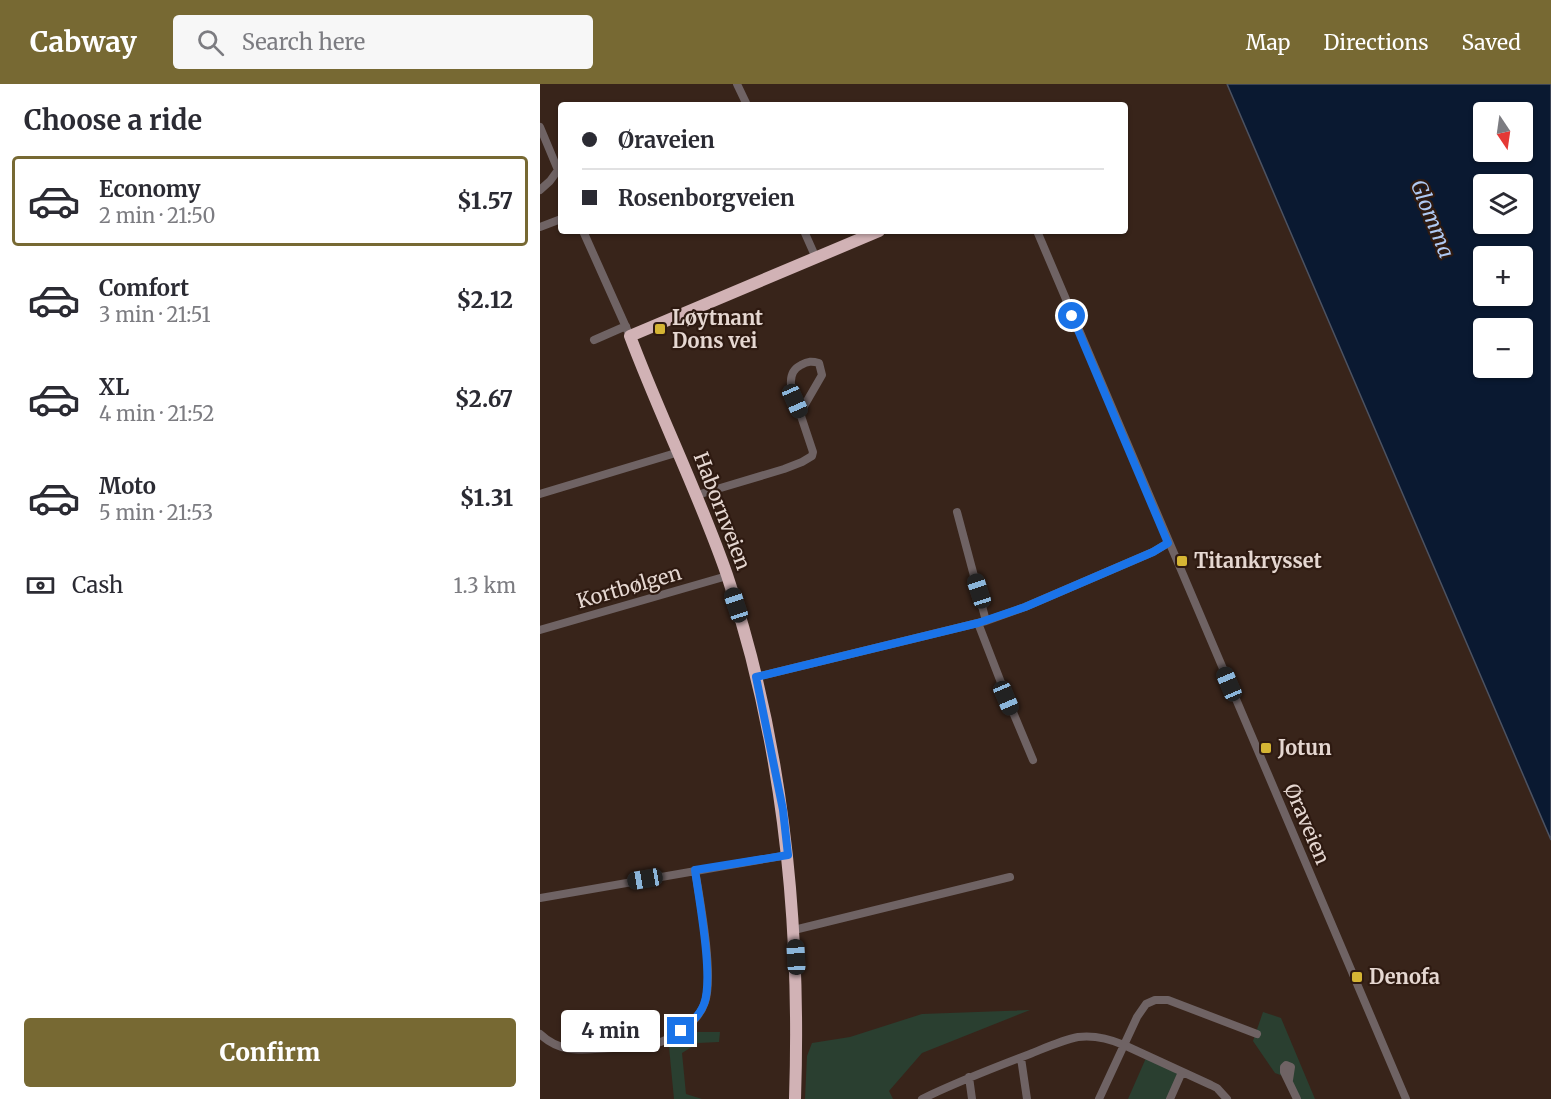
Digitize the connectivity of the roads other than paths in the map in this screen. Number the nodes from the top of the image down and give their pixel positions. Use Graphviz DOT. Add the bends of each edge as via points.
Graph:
graph roads {
  1 [pos="737,84"];
  2 [pos="746,102"];
  3 [pos="540,127"];
  4 [pos="540,190"];
  5 [pos="558,220"];
  6 [pos="540,227"];
  7 [pos="584,234"];
  8 [pos="805,234"];
  9 [pos="872,234"];
  10 [pos="1038,234"];
  11 [pos="816,258"];
  12 [pos="628,331"];
  13 [pos="594,340"];
  14 [pos="800,413"];
  15 [pos="679,452"];
  16 [pos="540,494"];
  17 [pos="697,495"];
  18 [pos="957,512"];
  19 [pos="1168,543"];
  20 [pos="727,576"];
  21 [pos="982,622"];
  22 [pos="540,630"];
  23 [pos="756,677"];
  24 [pos="1034,760"];
  25 [pos="788,855"];
  26 [pos="695,870"];
  27 [pos="1010,877"];
  28 [pos="540,898"];
  29 [pos="794,930"];
  30 [pos="540,1034"];
  31 [pos="1257,1034"];
  32 [pos="1124,1045"];
  33 [pos="1021,1058"];
  34 [pos="1182,1072"];
  35 [pos="969,1077"];
  36 [pos="1289,1080"];
  37 [pos="795,1099"];
  38 [pos="922,1099"];
  39 [pos="972,1099"];
  40 [pos="1027,1099"];
  41 [pos="1099,1099"];
  42 [pos="1170,1099"];
  43 [pos="1227,1099"];
  44 [pos="1297,1099"];
  45 [pos="1406,1099"];
  1 -- 2 [label="street"];
  3 -- 4 [label="street" via="558,170"];
  5 -- 6 [label="street"];
  7 -- 12 [label="street"];
  8 -- 11 [label="street"];
  9 -- 11 [label="highway"];
  10 -- 19 [label="street, Øraveien"];
  11 -- 12 [label="highway"];
  12 -- 13 [label="street"];
  12 -- 15 [label="highway, Habornveien"];
  14 -- 14 [label="street" via="792,390 794,371 810,361 819,363 822,375"];
  14 -- 17 [label="street" via="813,452 811,457"];
  15 -- 16 [label="street"];
  15 -- 17 [label="highway, Habornveien"];
  17 -- 20 [label="highway, Habornveien"];
  18 -- 21 [label="street"];
  19 -- 21 [label="street" via="1055,595"];
  19 -- 45 [label="street, Øraveien"];
  20 -- 22 [label="street, Kortbølgen"];
  20 -- 23 [label="highway, Habornveien"];
  21 -- 23 [label="street"];
  21 -- 24 [label="street" via="1006,698"];
  23 -- 25 [label="highway, Habornveien" via="783,810"];
  25 -- 26 [label="street"];
  25 -- 29 [label="highway, Habornveien"];
  26 -- 28 [label="street"];
  26 -- 30 [label="street" via="707,991 699,1014 664,1041 652,1045 570,1049 554,1046"];
  27 -- 29 [label="street"];
  29 -- 37 [label="highway, Habornveien"];
  31 -- 32 [label="street" via="1167,1000 1155,1000 1146,1004"];
  32 -- 33 [label="street" via="1093,1036 1078,1037"];
  32 -- 34 [label="street"];
  32 -- 41 [label="street"];
  33 -- 35 [label="street"];
  33 -- 40 [label="street"];
  34 -- 42 [label="street"];
  34 -- 43 [label="street" via="1217,1088"];
  35 -- 38 [label="street"];
  35 -- 39 [label="street"];
  36 -- 44 [label="street"];
}
